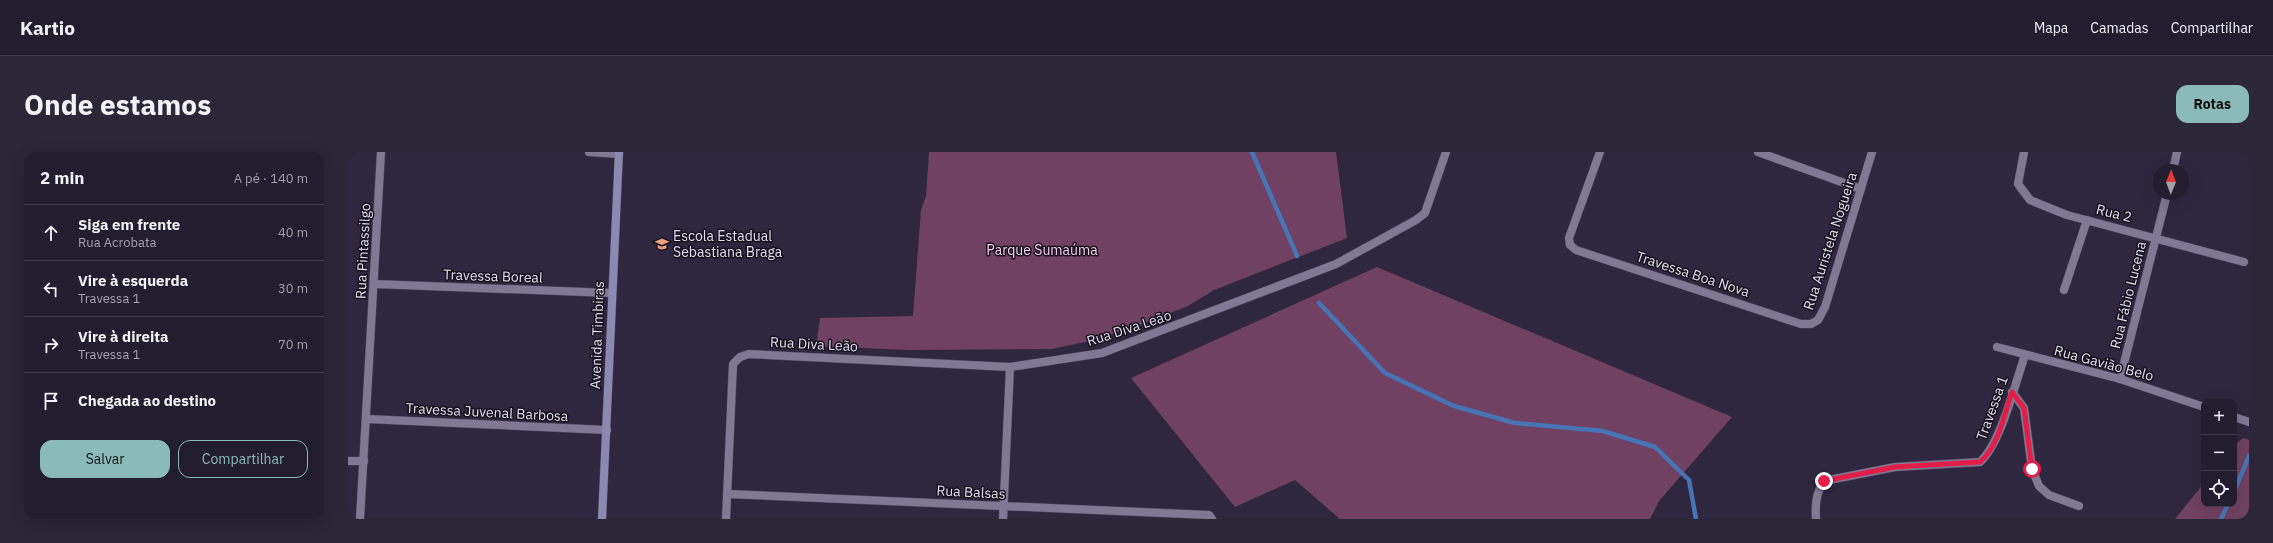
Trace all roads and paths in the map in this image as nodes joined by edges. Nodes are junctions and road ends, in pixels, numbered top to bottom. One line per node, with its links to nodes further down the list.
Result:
1 (381, 152): 16 (street, Rua Pintassilgo)
2 (589, 152): 9 (street)
3 (1446, 152): 22 (street, Rua Diva Leão)
4 (1600, 152): 19 (street, Travessa Boa Nova)
5 (1758, 152): 11 (street)
6 (1872, 152): 11 (street, Rua Auristela Nogueira)
7 (2024, 152): 13 (street, Rua 2)
8 (2177, 152): 10 (street)
9 (619, 153): 18 (street, Avenida Timbiras)
10 (2174, 164)
11 (1861, 189): 19 (street, Rua Auristela Nogueira)
12 (2166, 200): 14 (street, Rua Fábio Lucena)
13 (2087, 220): 14 (street, Rua 2); 17 (street)
14 (2156, 238): 15 (street, Rua 2); 23 (street, Rua Fábio Lucena)
15 (2244, 262)
16 (375, 284): 18 (street, Travessa Boreal); 27 (street, Rua Pintassilgo)
17 (2064, 290)
18 (611, 293): 29 (street, Avenida Timbiras)
19 (1801, 324)
20 (1997, 347): 21 (street, Rua Gavião Belo)
21 (2025, 355): 23 (street, Rua Gavião Belo); 24 (street, Travessa 1)
22 (1010, 367): 32 (street, Rua Diva Leão); 33 (street)
23 (2120, 379): 25 (street, Rua Gavião Belo)
24 (2012, 392): 34 (street); 40 (street, Travessa 1)
25 (2201, 406)
26 (2237, 418): 28 (street)
27 (366, 419): 29 (street, Travessa Juvenal Barbosa); 31 (street, Rua Pintassilgo)
28 (2249, 422)
29 (607, 430): 36 (street, Avenida Timbiras)
30 (348, 461): 31 (street)
31 (364, 461): 35 (street, Rua Pintassilgo)
32 (727, 494): 33 (street, Rua Balsas); 37 (street)
33 (1003, 506): 38 (street); 39 (street, Rua Balsas)
34 (2079, 506)
35 (360, 519)
36 (602, 519)
37 (726, 519)
38 (1003, 519)
39 (1212, 519)
40 (1816, 519)

